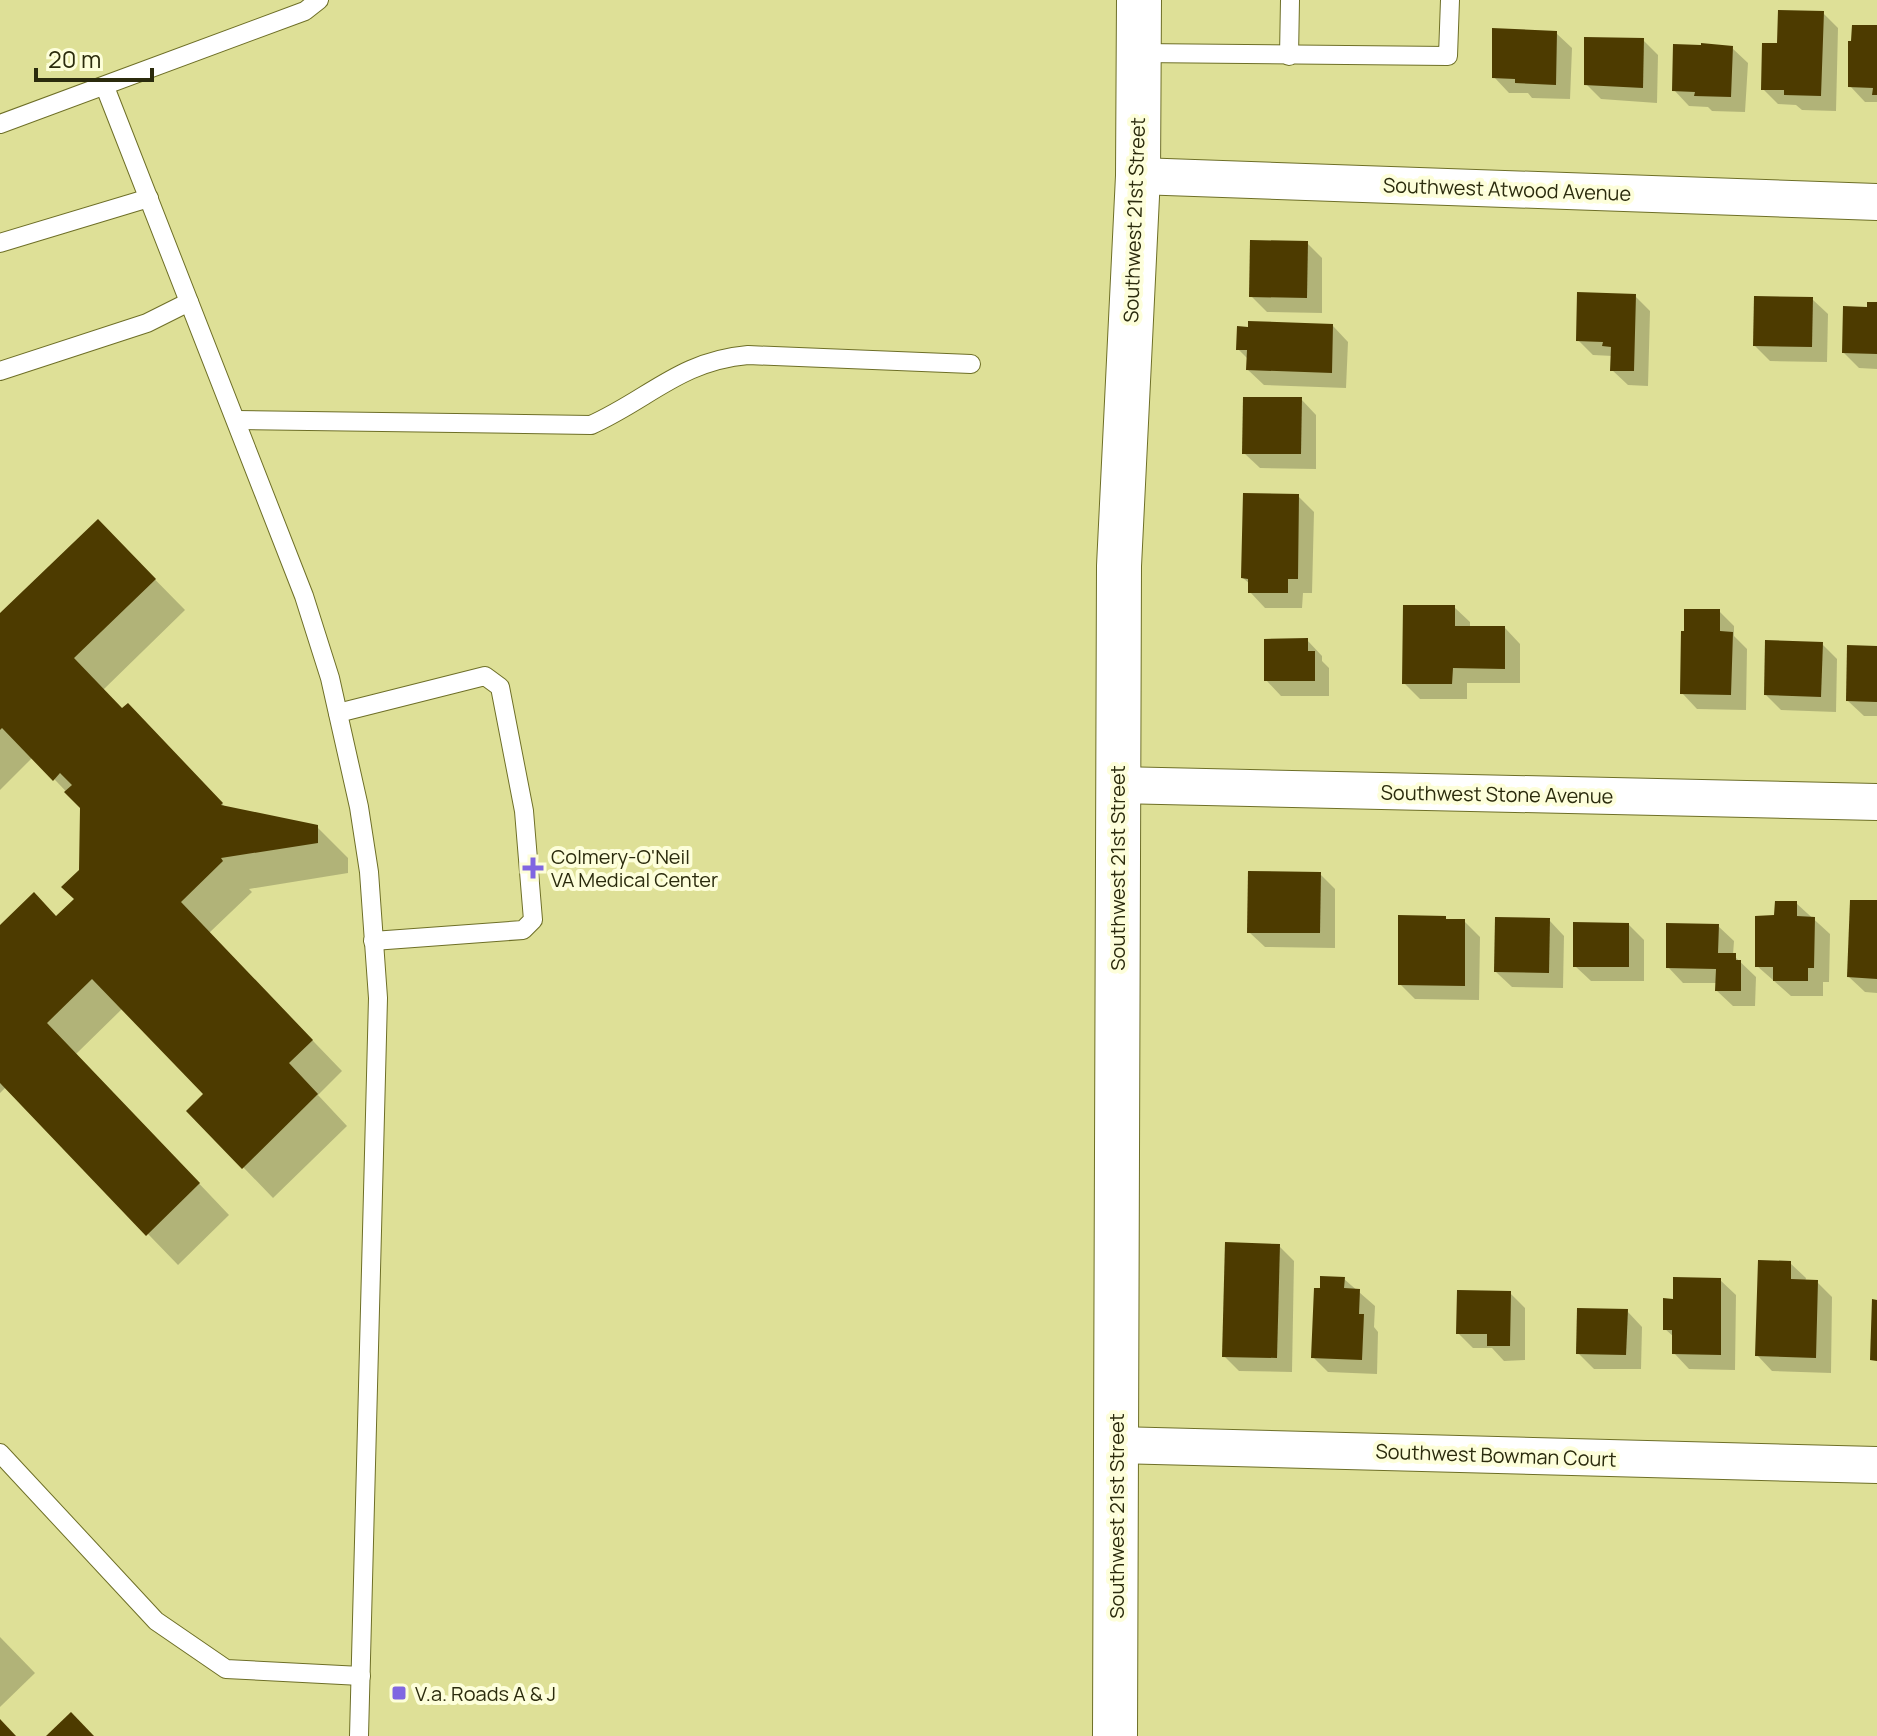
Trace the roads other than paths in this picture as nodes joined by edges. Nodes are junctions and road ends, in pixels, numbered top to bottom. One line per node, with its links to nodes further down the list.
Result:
1 (319, 0): 7 (lane)
2 (1139, 0): 5 (main road, Southwest 21st Street)
3 (1290, 0): 6 (lane)
4 (1450, 0): 6 (lane)
5 (1138, 53): 6 (lane); 9 (main road, Southwest 21st Street)
6 (1289, 56)
7 (105, 87): 8 (lane); 10 (lane)
8 (0, 124)
9 (1138, 176): 11 (street, Southwest Atwood Avenue); 18 (main road, Southwest 21st Street)
10 (149, 198): 12 (lane); 13 (lane)
11 (1877, 202)
12 (0, 243)
13 (189, 302): 15 (lane); 16 (lane)
14 (971, 364): 16 (lane)
15 (0, 371)
16 (236, 420): 17 (lane)
17 (338, 713): 20 (lane); 20 (lane)
18 (1117, 785): 19 (street, Southwest Stone Avenue); 21 (main road, Southwest 21st Street)
19 (1877, 802)
20 (373, 941): 24 (lane)
21 (1116, 1445): 23 (street, Southwest Bowman Court); 26 (main road, Southwest 21st Street)
22 (0, 1453): 24 (lane)
23 (1877, 1465)
24 (361, 1676): 25 (lane)
25 (359, 1736)
26 (1115, 1736)

